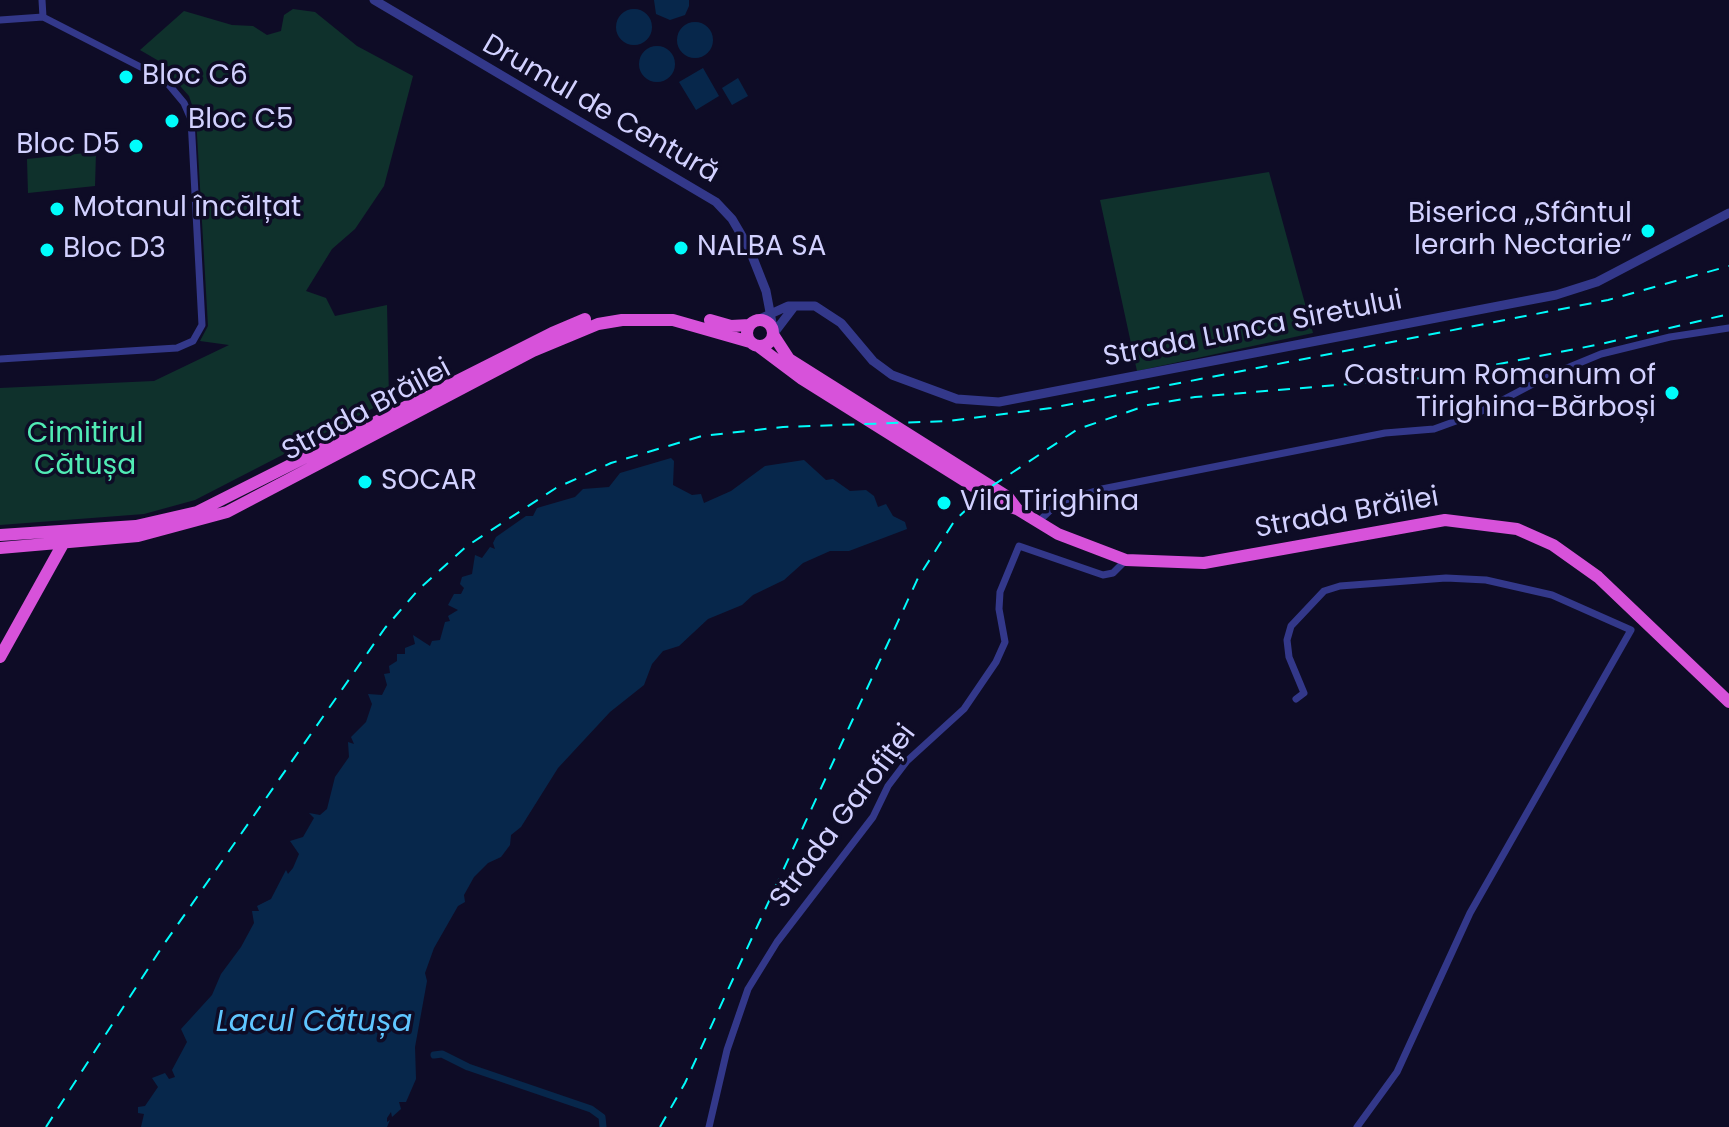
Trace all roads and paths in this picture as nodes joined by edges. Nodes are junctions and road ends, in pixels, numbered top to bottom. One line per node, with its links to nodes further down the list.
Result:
1 (42, 0): 3 (street)
2 (374, 0): 6 (street, Drumul de Centură)
3 (43, 17): 4 (street); 13 (street)
4 (0, 20)
5 (1729, 213): 7 (street, Strada Lunca Siretului)
6 (766, 291): 7 (street, Strada Lunca Siretului); 8 (street, Drumul de Centură); 9 (street)
7 (799, 304): 8 (street); 11 (street)
8 (771, 312): 9 (street); 11 (street, Drumul de Centură)
9 (752, 323): 11 (highway, Strada Brăilei); 12 (highway); 16 (highway, Strada Brăilei)
10 (1729, 328): 15 (street)
11 (773, 332): 12 (highway); 14 (highway, Strada Brăilei)
12 (754, 344): 14 (highway, Strada Brăilei); 17 (highway, Strada Brăilei)
13 (0, 359)
14 (868, 415): 15 (highway, Strada Brăilei)
15 (1038, 522): 19 (highway, Strada Brăilei)
16 (0, 535)
17 (64, 542): 18 (highway, Strada Brăilei); 22 (highway)
18 (0, 548)
19 (1126, 560): 20 (highway, Strada Brăilei); 25 (street, Strada Garofiței)
20 (1641, 618): 21 (street); 24 (highway, Strada Brăilei)
21 (1631, 630): 23 (street); 26 (street)
22 (0, 657)
23 (1296, 699)
24 (1729, 702)
25 (709, 1127)
26 (1357, 1127)

